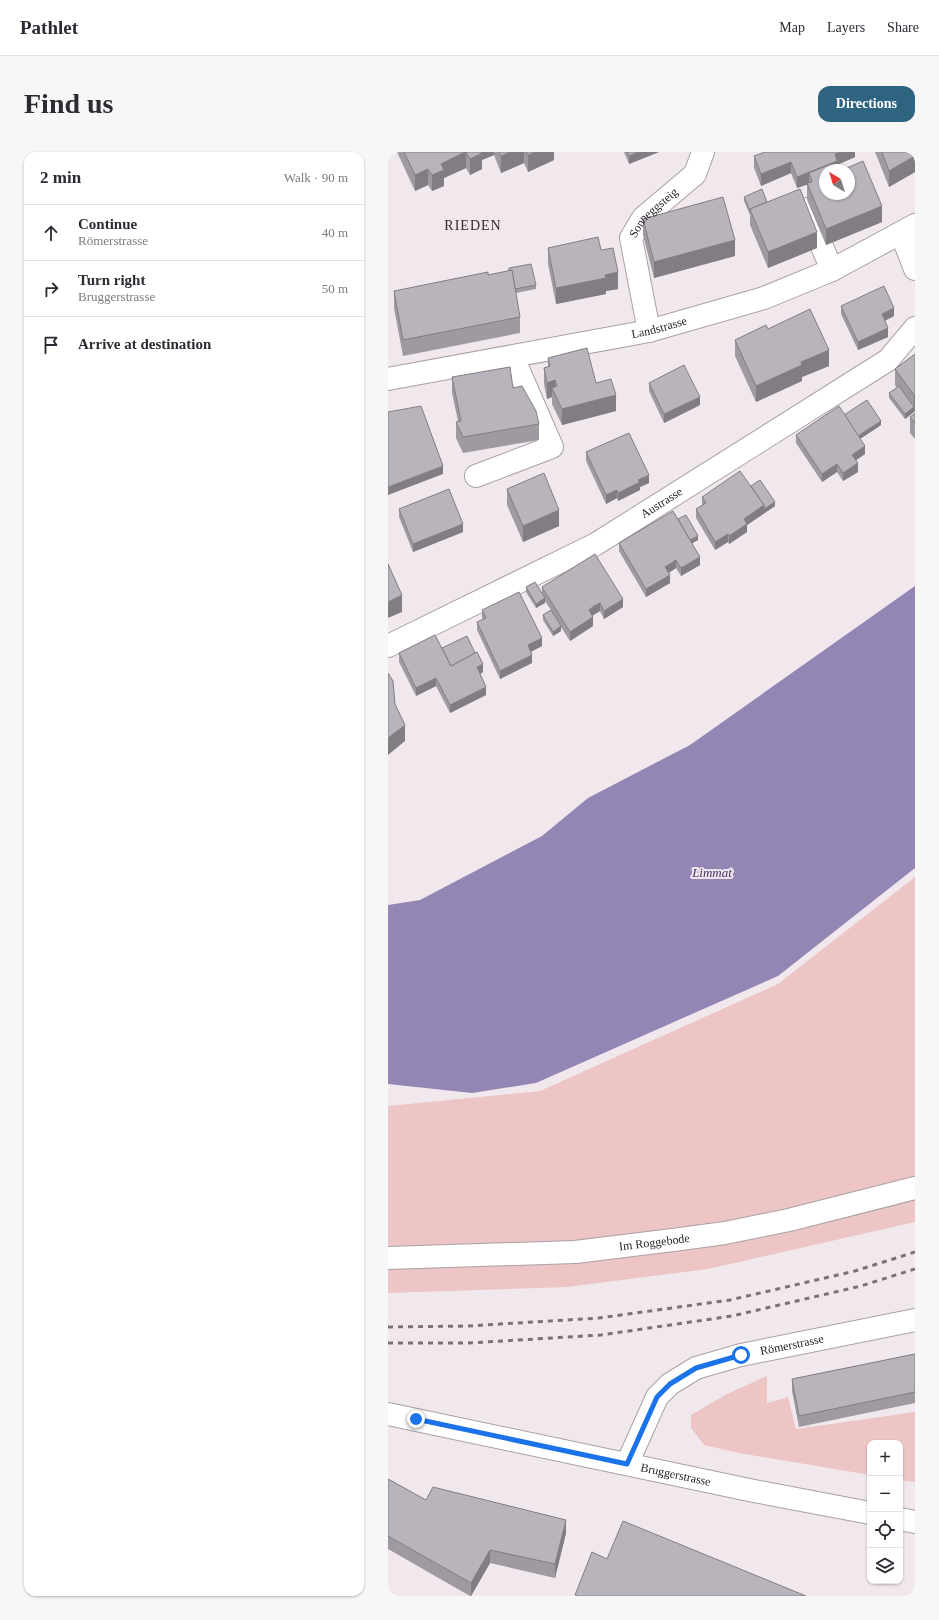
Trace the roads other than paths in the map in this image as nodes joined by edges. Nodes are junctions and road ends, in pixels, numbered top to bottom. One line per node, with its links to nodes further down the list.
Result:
1 (703, 152): 7 (street, Sonneggsteig)
2 (787, 201): 5 (street)
3 (908, 229): 4 (street); 5 (street, Landstrasse)
4 (915, 268)
5 (832, 270): 7 (street, Landstrasse)
6 (915, 328): 11 (street, Austrasse)
7 (649, 331): 8 (street, Landstrasse)
8 (513, 357): 9 (street, Landstrasse); 10 (street)
9 (388, 379)
10 (476, 476)
11 (388, 646)
12 (915, 1188): 13 (street, Im Roggebode)
13 (388, 1258)
14 (915, 1320): 16 (street, Römerstrasse)
15 (388, 1414): 16 (street, Bruggerstrasse)
16 (627, 1464): 17 (street, Bruggerstrasse)
17 (867, 1511)
18 (903, 1520): 19 (street)
19 (915, 1522)

